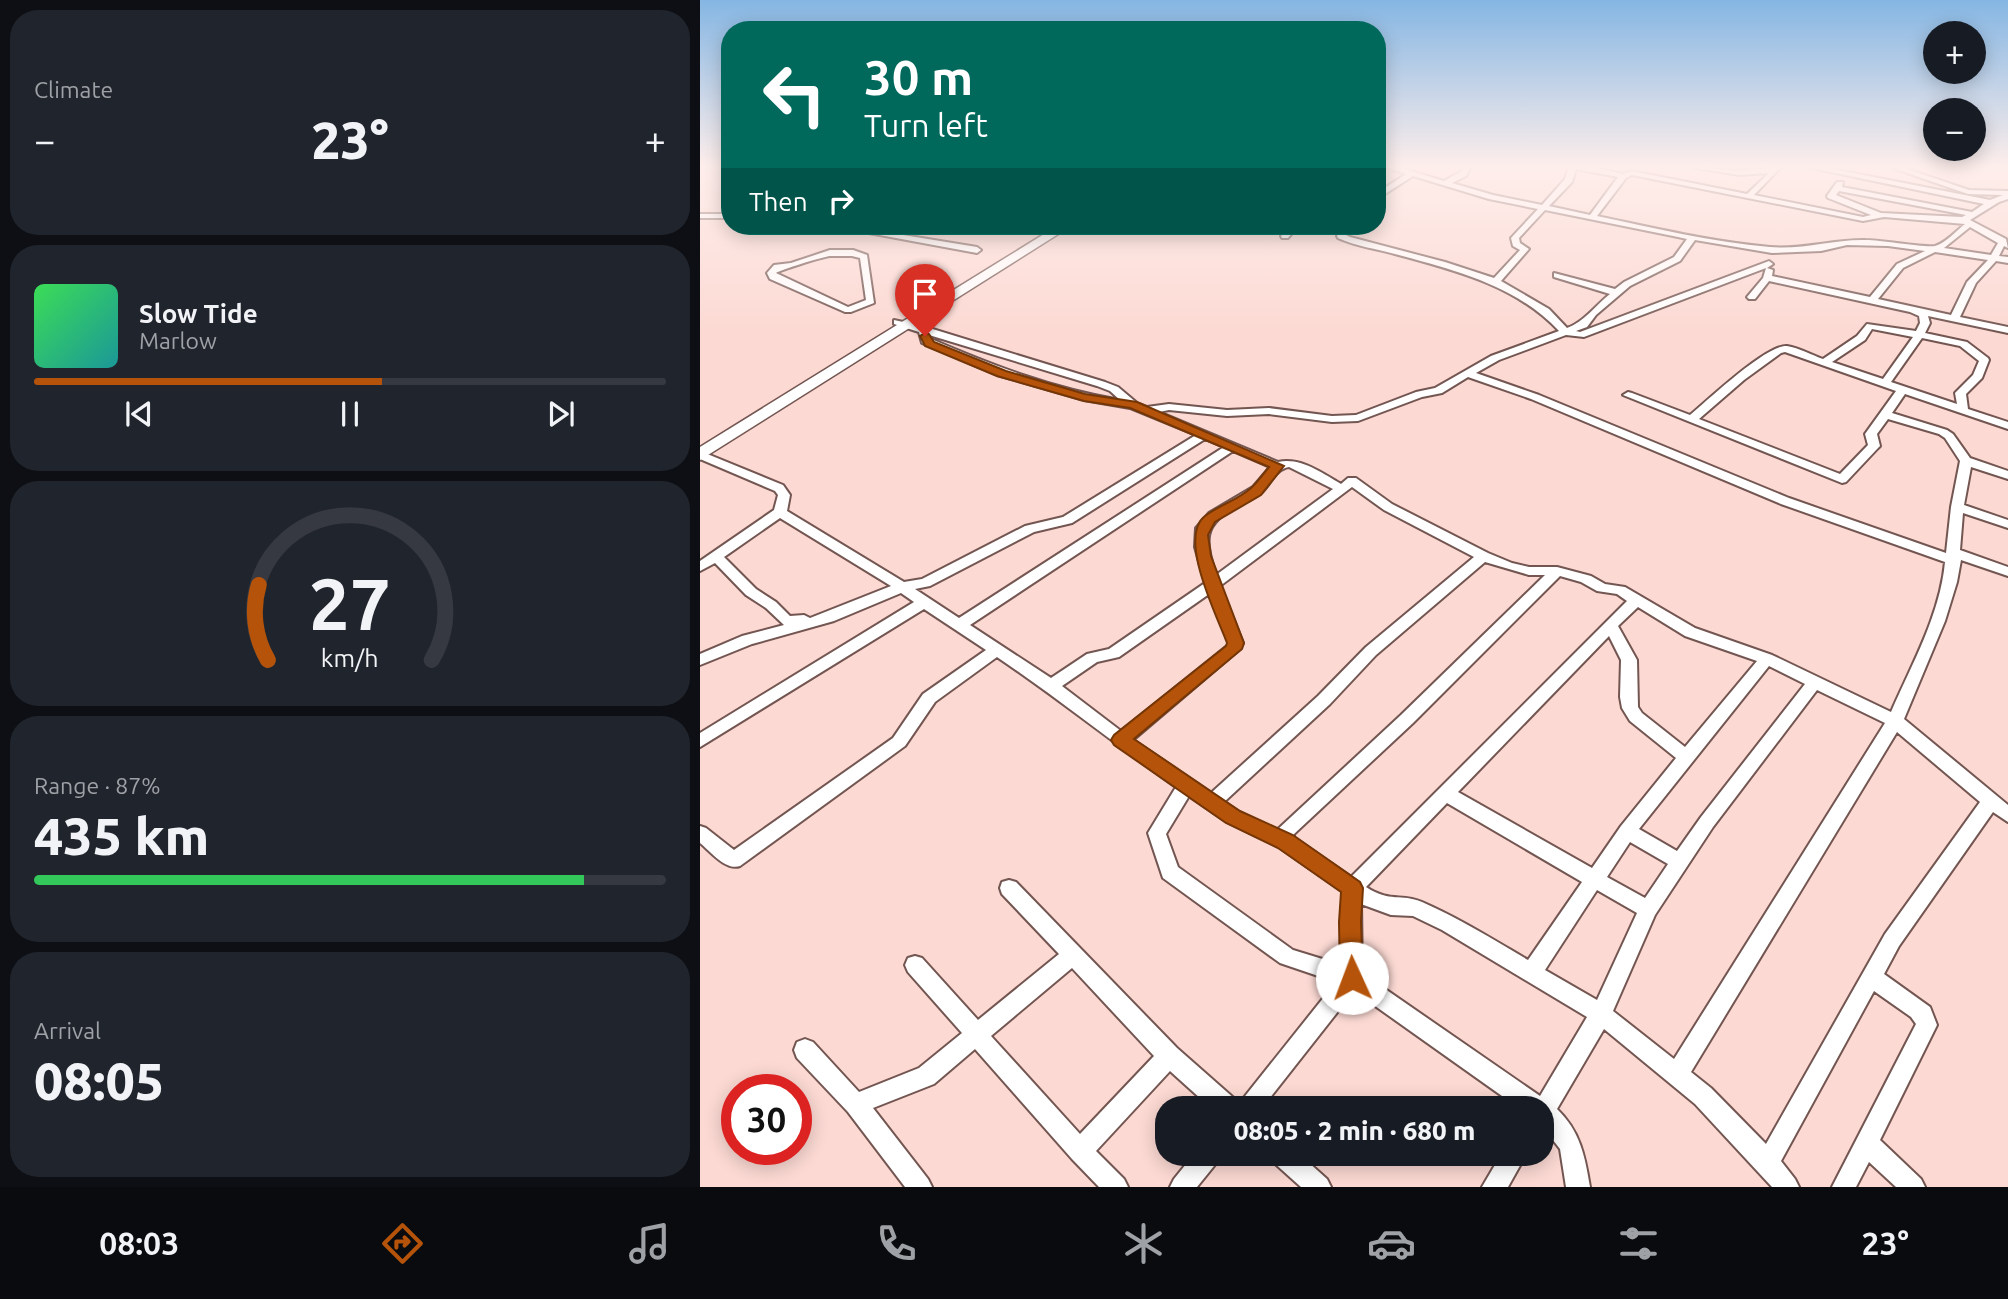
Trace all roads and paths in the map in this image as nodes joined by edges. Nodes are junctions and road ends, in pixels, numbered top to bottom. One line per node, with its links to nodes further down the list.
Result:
1 (1530, 222): 18 (street)
2 (1619, 222): 8 (street)
3 (1966, 222): 9 (street); 10 (street)
4 (888, 235): 11 (street)
5 (1039, 235): 25 (highway)
6 (1050, 235): 25 (highway)
7 (1342, 235): 18 (street)
8 (1693, 237): 12 (street); 19 (street)
9 (2006, 243): 13 (street)
10 (1937, 249): 12 (street); 13 (street); 21 (street)
11 (977, 250)
12 (1785, 251): 15 (street)
13 (1994, 258): 14 (street); 24 (street)
14 (2008, 260)
15 (1769, 264): 17 (street); 28 (street)
16 (1557, 275): 19 (street)
17 (1767, 278): 20 (street); 21 (street)
18 (1496, 282): 28 (street)
19 (1618, 293): 28 (street)
20 (1752, 298)
21 (1872, 301): 22 (street)
22 (1889, 305): 24 (street); 29 (street)
23 (848, 310): 23 (street)
24 (1954, 319): 27 (street)
25 (901, 323): 26 (street); 42 (highway); 44 (highway)
26 (923, 329): 35 (street); 35 (street)
27 (2008, 330)
28 (1566, 332): 31 (street)
29 (1919, 335): 30 (street); 32 (street); 37 (street)
30 (1825, 362): 32 (street); 39 (street)
31 (1467, 373): 36 (street); 54 (street)
32 (1885, 383): 33 (street)
33 (1903, 389): 37 (street); 38 (street)
34 (1628, 395): 39 (street)
35 (1133, 405): 36 (street)
36 (1147, 410): 41 (street)
37 (1963, 410): 40 (street)
38 (1887, 415): 39 (street); 45 (street)
39 (1692, 419)
40 (2008, 426)
41 (1206, 434): 43 (street); 59 (street)
42 (700, 444)
43 (1232, 447): 46 (street); 63 (street)
44 (700, 455): 50 (street)
45 (1966, 461): 47 (street); 49 (street)
46 (1278, 466): 48 (street); 58 (street)
47 (2008, 475)
48 (1341, 489): 53 (street); 58 (street)
49 (1957, 508): 51 (street); 54 (street)
50 (780, 512): 52 (street); 59 (street)
51 (2008, 524)
52 (716, 556): 55 (street); 62 (street)
53 (1483, 556): 56 (street); 77 (street)
54 (1954, 557): 57 (street); 70 (street)
55 (700, 567)
56 (1557, 570): 60 (street); 81 (street)
57 (2008, 572)
58 (1214, 583): 69 (street); 71 (street)
59 (902, 587): 61 (street); 62 (street)
60 (1636, 600): 64 (street); 66 (street)
61 (923, 603): 63 (street); 72 (street)
62 (829, 618): 67 (street)
63 (958, 626): 65 (street)
64 (1611, 626): 73 (street); 75 (street)
65 (996, 650): 69 (street); 80 (street)
66 (1768, 659): 68 (street); 73 (street)
67 (700, 660)
68 (1815, 682): 70 (street); 82 (street)
69 (1051, 685): 71 (street)
70 (1895, 721): 76 (street); 96 (street)
71 (1121, 740): 74 (street)
72 (700, 741)
73 (1686, 757): 79 (street)
74 (1186, 786): 77 (street); 90 (street)
75 (1445, 793): 83 (street); 85 (street)
76 (1991, 801): 78 (street); 91 (street)
77 (1211, 803): 81 (street)
78 (2008, 816)
79 (1627, 831): 82 (street); 83 (street)
80 (700, 833)
81 (1285, 842): 85 (street)
82 (1680, 862): 86 (street)
83 (1595, 880): 86 (street); 89 (street)
84 (1009, 888): 87 (street)
85 (1352, 888): 89 (street); 90 (street)
86 (1648, 910): 92 (street)
87 (1072, 956): 93 (street); 95 (street)
88 (915, 965): 93 (street)
89 (1531, 972): 92 (street)
90 (1352, 978): 98 (street); 99 (street)
91 (1871, 978): 103 (street); 105 (street)
92 (1601, 1014): 96 (street); 100 (street)
93 (976, 1036): 101 (street); 104 (street)
94 (805, 1050): 101 (street)
95 (1170, 1056): 97 (street); 104 (street)
96 (1677, 1075): 105 (street)
97 (1215, 1096)
98 (1258, 1096)
99 (1520, 1096)
100 (1550, 1096)
101 (856, 1104): 109 (street)
102 (1554, 1122): 114 (street)
103 (1866, 1143): 116 (street); 117 (street)
104 (1080, 1151): 110 (street)
105 (1768, 1163): 115 (street)
106 (1199, 1166): 111 (street)
107 (1295, 1166): 112 (street)
108 (1508, 1166): 113 (street)
109 (920, 1187)
110 (1116, 1187)
111 (1182, 1187)
112 (1319, 1187)
113 (1494, 1187)
114 (1578, 1187)
115 (1787, 1187)
116 (1844, 1187)
117 (1913, 1187)

